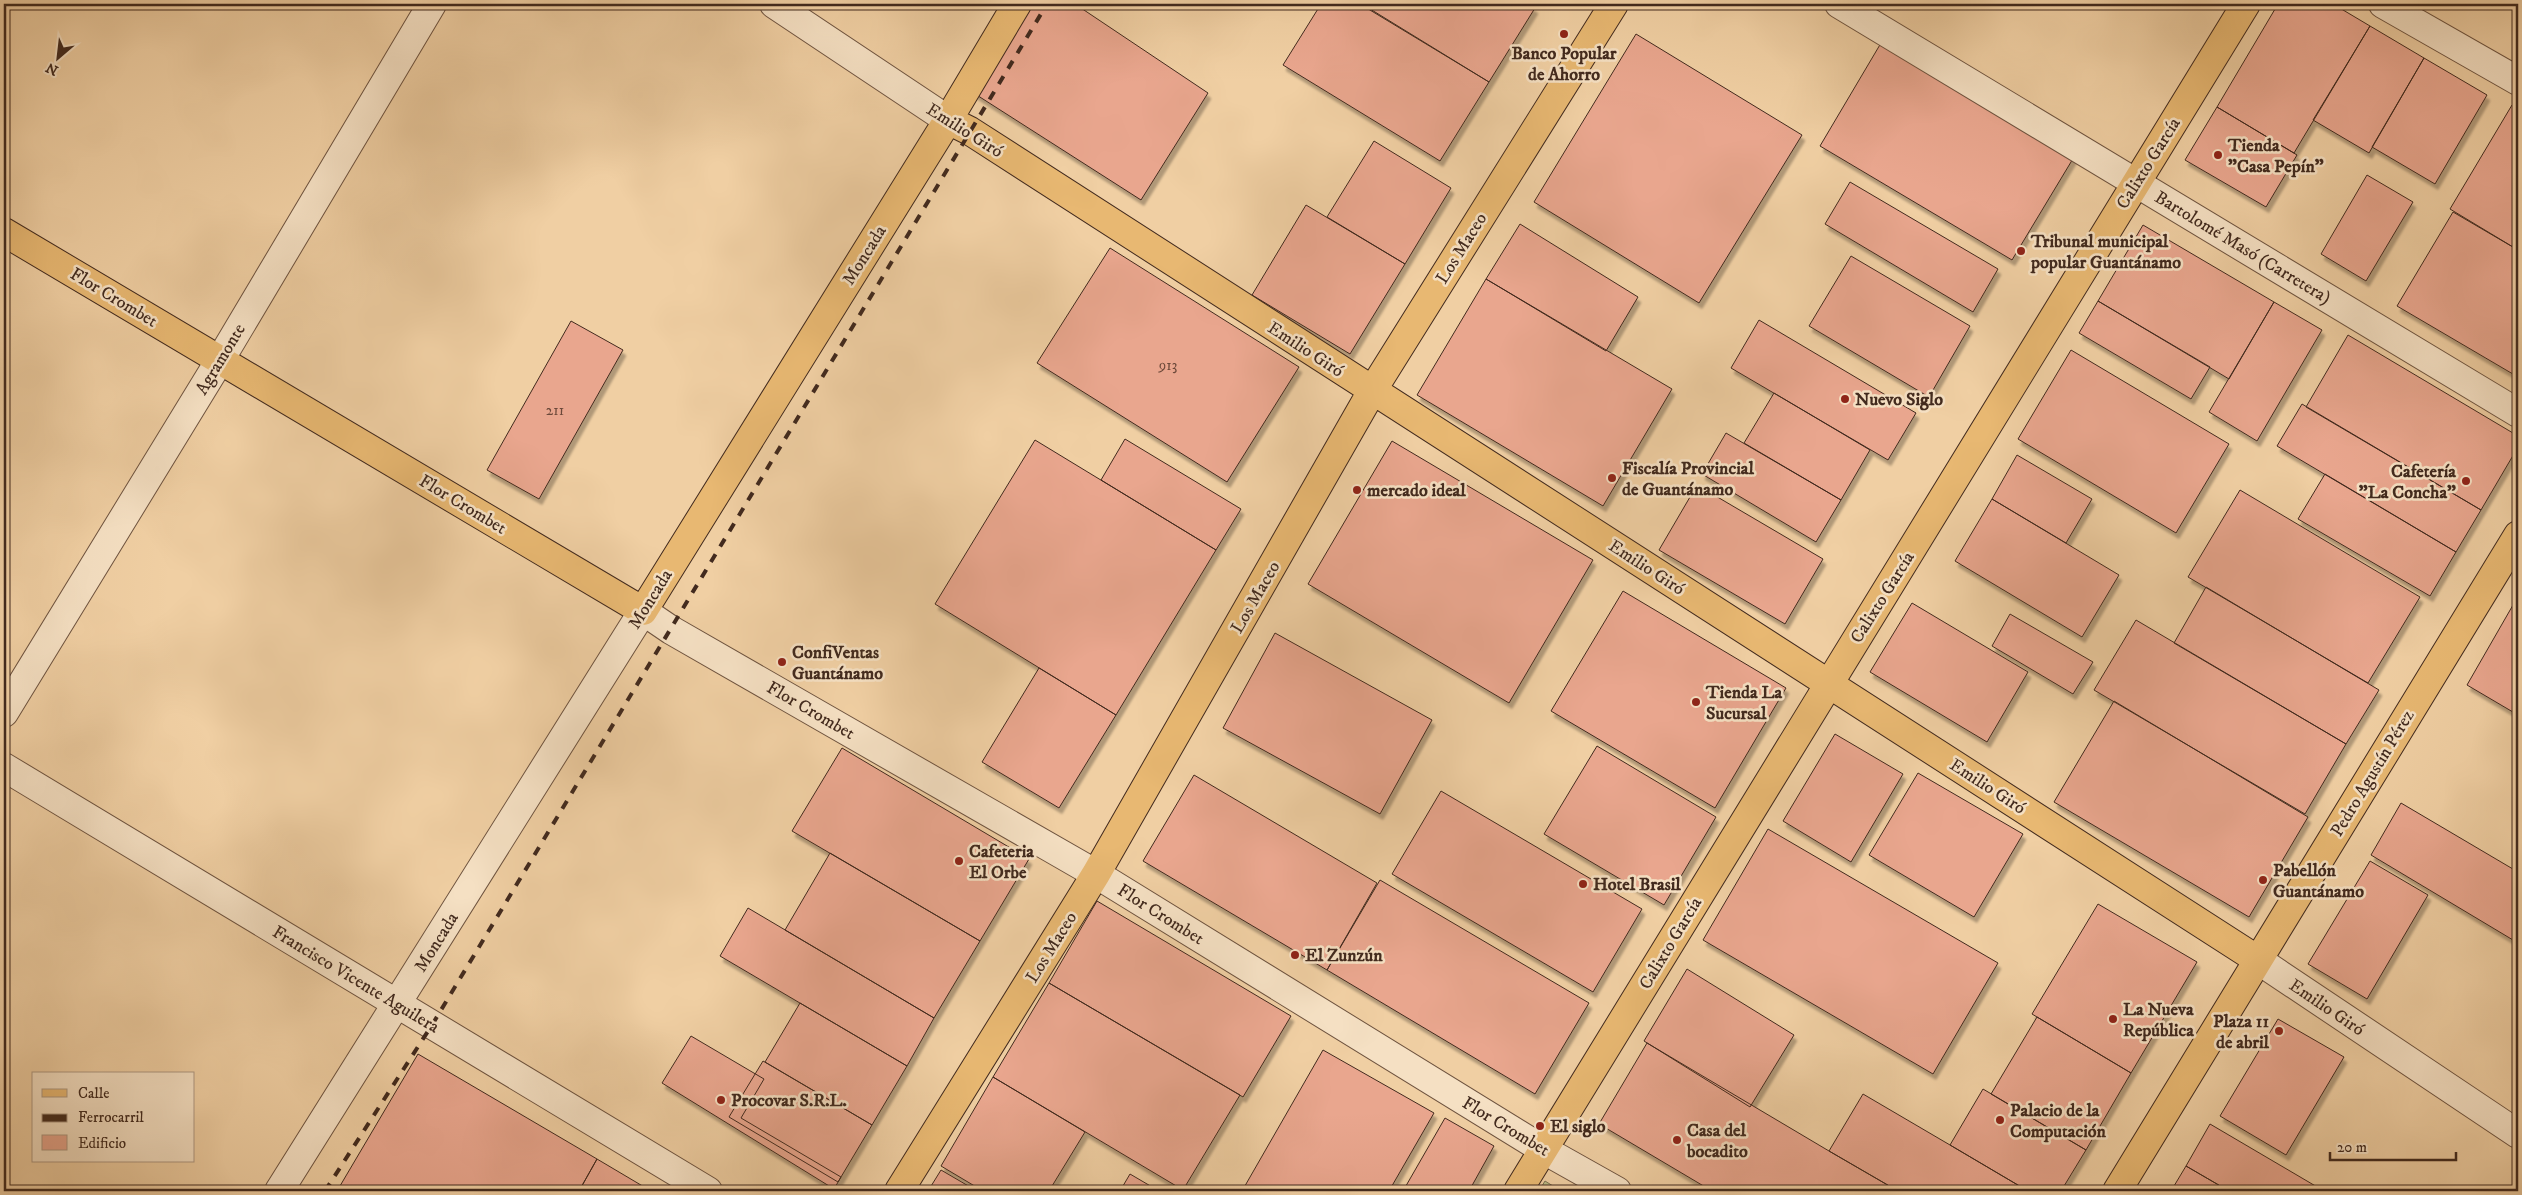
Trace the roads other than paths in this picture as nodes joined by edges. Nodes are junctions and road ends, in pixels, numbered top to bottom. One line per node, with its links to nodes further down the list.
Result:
1 (432, 4): 12 (street, Agramonte)
2 (774, 4): 9 (street, Emilio Giró)
3 (1017, 4): 9 (main road, Moncada)
4 (1614, 4): 13 (main road, Los Maceo)
5 (1839, 4): 10 (street, Bartolomé Masó (Carretera))
6 (2246, 4): 10 (main road, Calixto García)
7 (2383, 4): 8 (street)
8 (2518, 81)
9 (948, 120): 13 (main road, Emilio Giró); 16 (main road, Moncada)
10 (2136, 183): 14 (street, Bartolomé Masó (Carretera)); 17 (main road, Calixto García)
11 (4, 232): 12 (main road, Flor Crombet)
12 (220, 360): 16 (main road, Flor Crombet); 18 (street, Agramonte)
13 (1372, 391): 17 (main road, Emilio Giró); 20 (main road, Los Maceo)
14 (2518, 413)
15 (2518, 535): 21 (main road, Pedro Agustín Pérez)
16 (643, 611): 20 (street, Flor Crombet); 22 (street, Moncada)
17 (1829, 683): 21 (main road, Emilio Giró); 24 (main road, Calixto García)
18 (4, 713)
19 (4, 767): 22 (street, Francisco Vicente Aguilera)
20 (1096, 874): 24 (street, Flor Crombet); 27 (main road, Los Maceo)
21 (2258, 960): 23 (street, Emilio Giró); 30 (main road, Pedro Agustín Pérez)
22 (398, 1004): 25 (street, Moncada); 26 (street, Francisco Vicente Aguilera)
23 (2518, 1134)
24 (1544, 1150): 28 (main road, Calixto García); 29 (street, Flor Crombet)
25 (279, 1191)
26 (708, 1191)
27 (899, 1191)
28 (1518, 1191)
29 (1617, 1191)
30 (2116, 1191)

